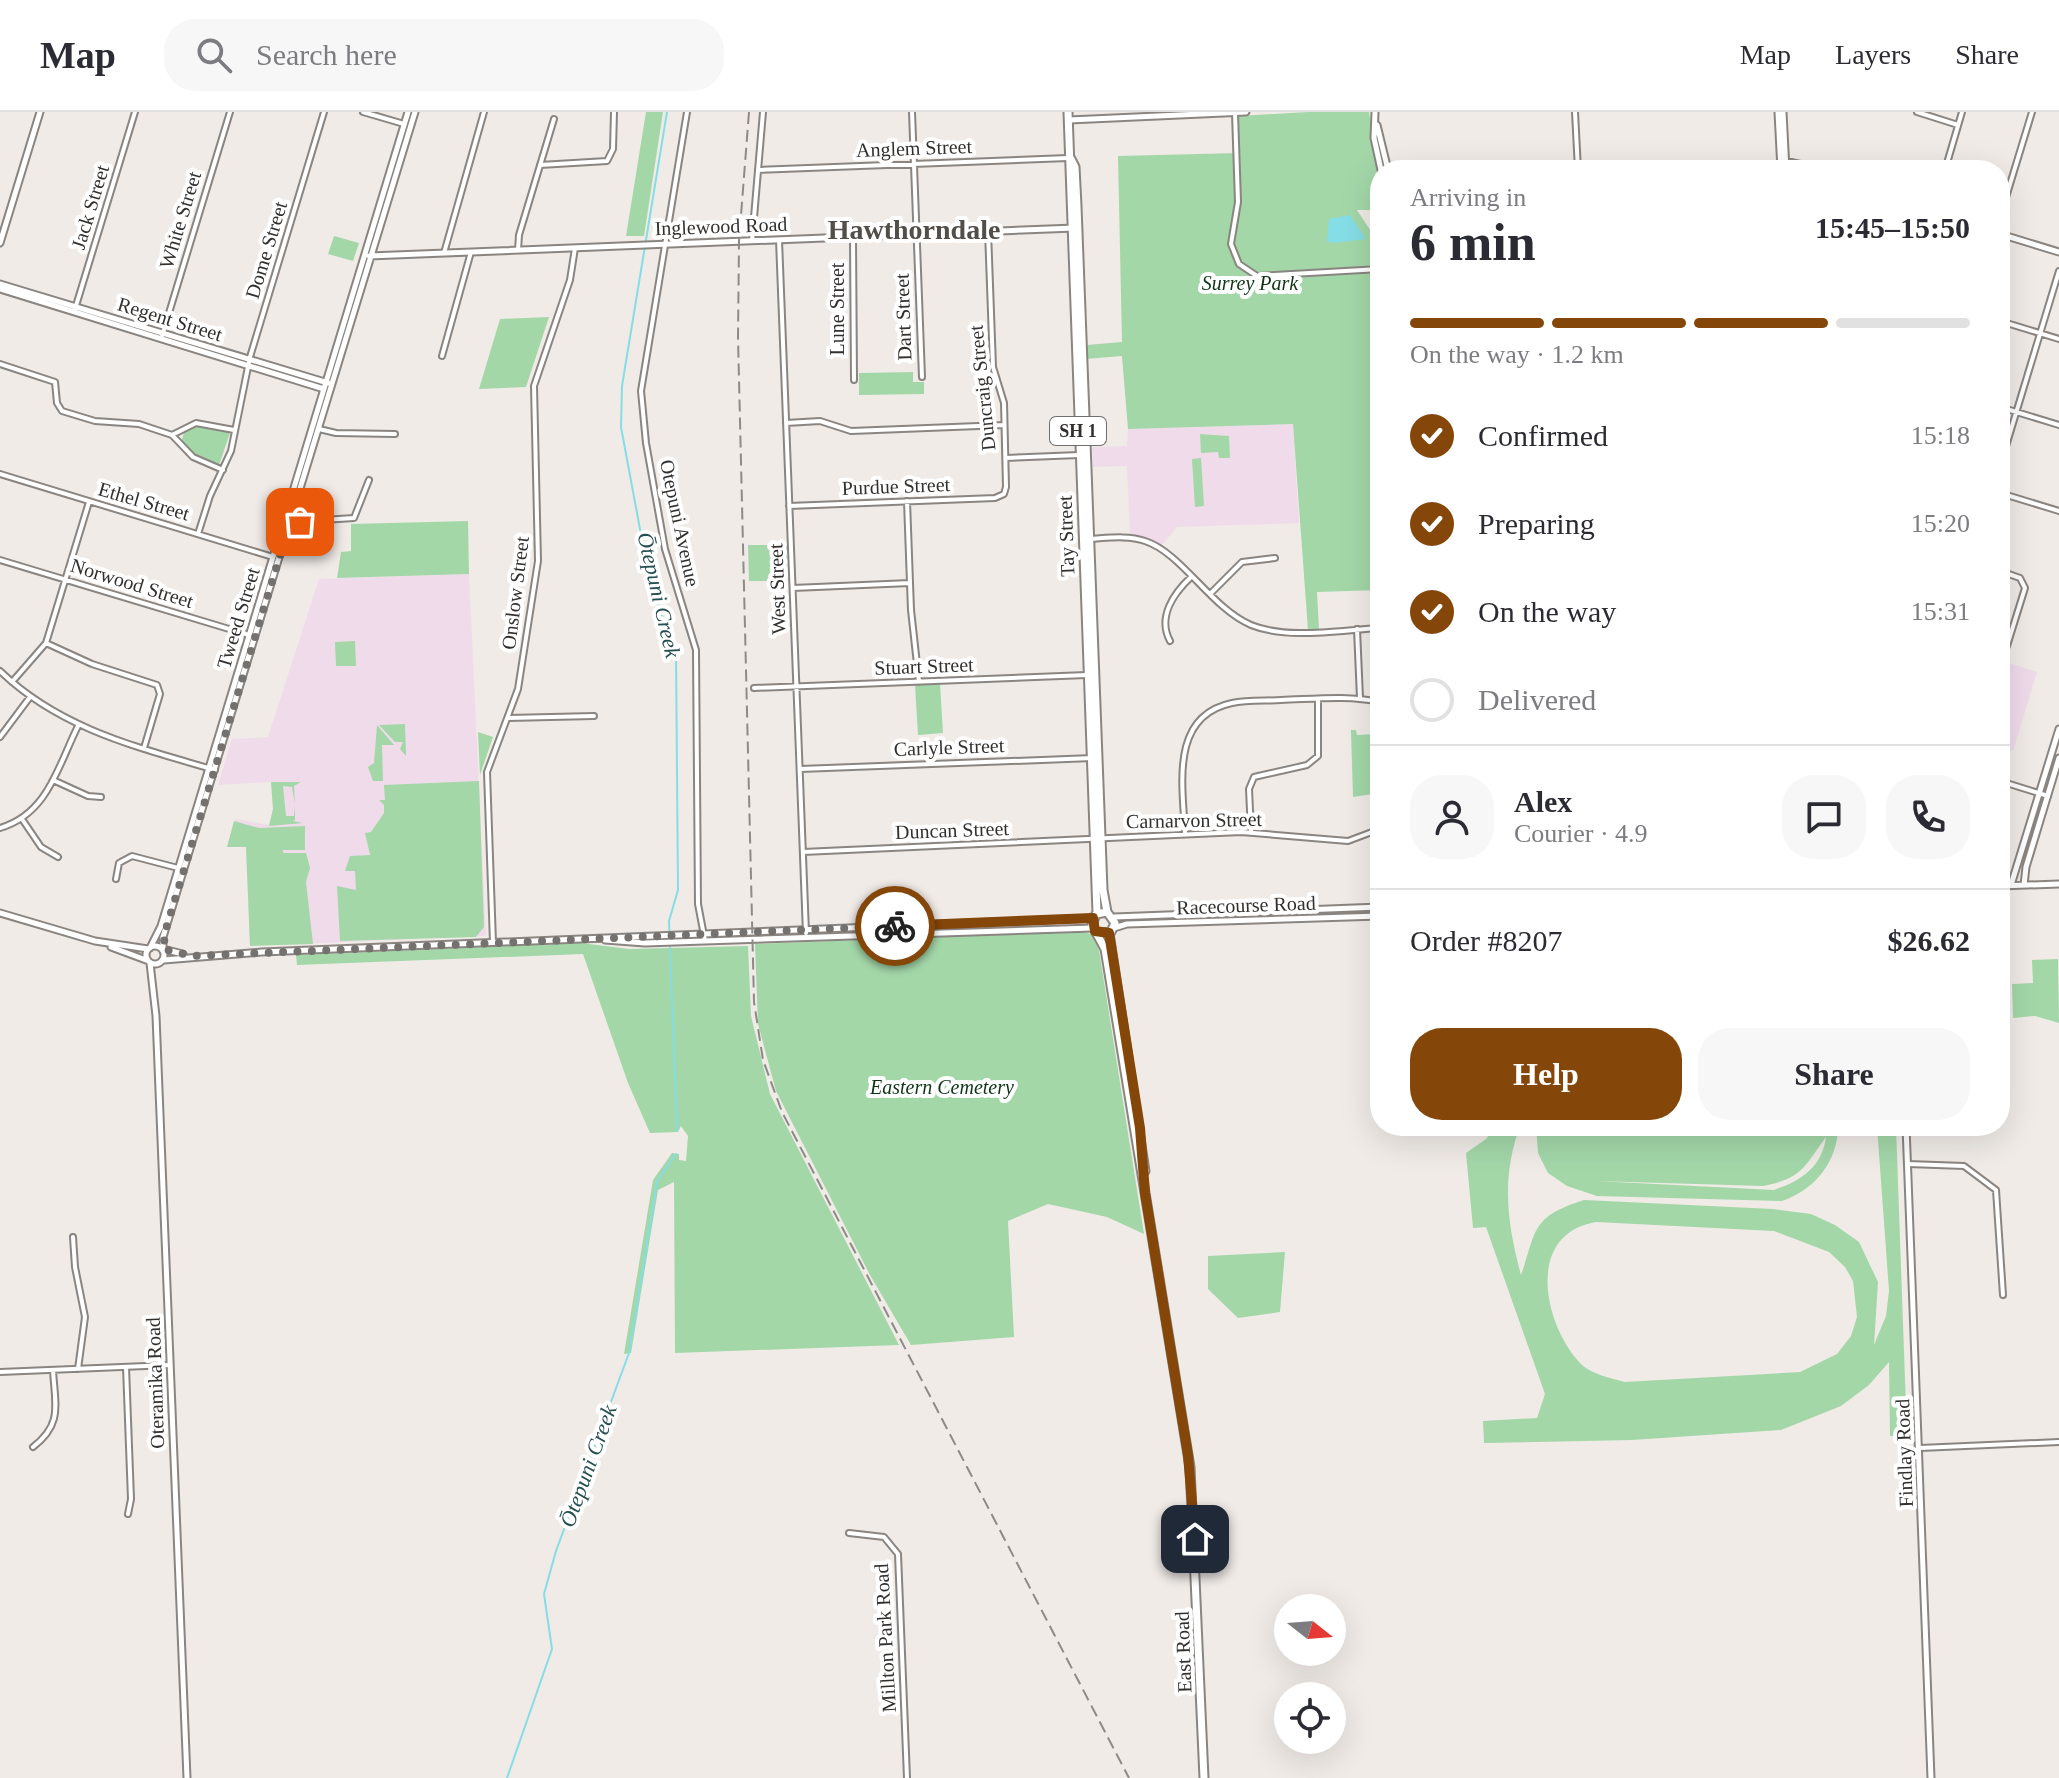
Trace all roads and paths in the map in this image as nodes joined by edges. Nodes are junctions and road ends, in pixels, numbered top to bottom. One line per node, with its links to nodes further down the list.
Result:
1 (40, 112): 44 (main road)
2 (135, 112): 55 (street, Jack Street)
3 (230, 112): 58 (street, White Street)
4 (324, 112): 61 (street, Dome Street)
5 (363, 112): 25 (street)
6 (408, 112): 25 (main road, Tweed Street)
7 (415, 112): 25 (main road, Tweed Street)
8 (484, 112): 50 (street)
9 (614, 112): 34 (street)
10 (687, 112): 45 (street, Otepuni Avenue)
11 (763, 112): 35 (street)
12 (912, 112): 33 (street, Dart Street)
13 (1246, 112): 20 (main road)
14 (1375, 112): 24 (main road)
15 (1575, 112): 30 (street)
16 (1781, 112): 31 (main road)
17 (1917, 112): 26 (street)
18 (1962, 112): 26 (street)
19 (2032, 112): 36 (street)
20 (1235, 113): 21 (main road); 52 (street)
21 (1176, 114): 22 (main road)
22 (1069, 116): 27 (highway, Tay Street / SH 1)
23 (554, 119): 34 (street)
24 (1376, 124): 28 (main road); 29 (main road)
25 (407, 125): 51 (main road, Tweed Street)
26 (1958, 125): 32 (street)
27 (1070, 158): 33 (street, Anglem Street); 37 (highway, Tay Street / SH 1)
28 (1379, 160)
29 (1385, 160)
30 (1577, 160)
31 (1783, 160)
32 (1948, 160)
33 (914, 164): 35 (street, Anglem Street); 39 (street, Dart Street)
34 (540, 165): 47 (street)
35 (758, 170): 43 (street)
36 (2010, 184)
37 (1074, 228): 38 (main road, Inglewood Road); 76 (highway, Tay Street / SH 1)
38 (988, 231): 39 (main road, Inglewood Road); 69 (street, Duncraig Street)
39 (917, 234): 40 (main road, Inglewood Road); 63 (street, Dart Street)
40 (853, 237): 42 (main road, Inglewood Road); 64 (street, Lune Street)
41 (2010, 237): 49 (main road)
42 (779, 240): 43 (main road, Inglewood Road); 68 (street, West Street)
43 (752, 241): 45 (main road, Inglewood Road)
44 (0, 243)
45 (667, 244): 46 (main road, Inglewood Road); 152 (street, Otepuni Avenue)
46 (575, 248): 47 (main road, Inglewood Road); 116 (street, Onslow Street)
47 (518, 250): 48 (main road, Inglewood Road)
48 (471, 252): 50 (main road, Inglewood Road); 60 (street)
49 (2059, 252)
50 (444, 253): 51 (main road, Inglewood Road)
51 (368, 256): 65 (main road, Tweed Street)
52 (1370, 270)
53 (2059, 271): 57 (street)
54 (0, 287): 55 (main road, Regent Street)
55 (75, 310): 58 (main road, Regent Street)
56 (2010, 324): 57 (street)
57 (2040, 333): 59 (street); 67 (street)
58 (162, 336): 61 (main road, Regent Street)
59 (2059, 339)
60 (442, 356)
61 (249, 362): 65 (main road, Regent Street); 72 (street, Dome Street)
62 (0, 364): 75 (street)
63 (922, 377)
64 (854, 380)
65 (328, 386): 71 (main road, Tweed Street)
66 (2010, 410): 67 (street)
67 (2016, 412): 70 (street); 73 (street)
68 (786, 423): 69 (street); 85 (street, West Street)
69 (1004, 425): 77 (street, Duncraig Street)
70 (2059, 425)
71 (316, 428): 74 (street); 87 (main road, Tweed Street); 90 (main road, Tweed Street)
72 (236, 430): 75 (street); 78 (street, Dome Street)
73 (2010, 432)
74 (395, 434)
75 (172, 435): 78 (street)
76 (1083, 455): 77 (street); 89 (highway, Tay Street / SH 1)
77 (1006, 458): 81 (street, Duncraig Street)
78 (223, 470): 88 (street, Dome Street)
79 (0, 474): 84 (street, Ethel Street)
80 (369, 480): 87 (street)
81 (1004, 494): 83 (street, Purdue Street)
82 (2010, 496): 86 (street)
83 (907, 501): 85 (street, Purdue Street); 96 (street)
84 (89, 502): 88 (street, Ethel Street); 95 (street)
85 (789, 506): 97 (street, West Street)
86 (2059, 511)
87 (291, 522): 90 (main road, Tweed Street)
88 (198, 534): 90 (street, Ethel Street)
89 (1086, 540): 94 (street); 106 (highway, Tay Street / SH 1)
90 (276, 558): 101 (main road, Tweed Street)
91 (1275, 558): 98 (street)
92 (0, 560): 95 (street, Norwood Street)
93 (2010, 574): 102 (street)
94 (1191, 577): 98 (street); 103 (street)
95 (66, 580): 101 (street, Norwood Street); 104 (street)
96 (910, 583): 97 (street); 108 (street)
97 (793, 588): 109 (street, West Street)
98 (1210, 594): 100 (street)
99 (1370, 628): 100 (street)
100 (1357, 629): 112 (street)
101 (252, 636): 123 (main road, Tweed Street)
102 (2010, 637)
103 (1170, 641)
104 (46, 643): 107 (street); 120 (street)
105 (0, 671): 107 (street)
106 (1092, 675): 108 (street, Stuart Street); 121 (highway, Tay Street / SH 1)
107 (12, 682): 111 (street)
108 (919, 682): 109 (street, Stuart Street)
109 (796, 687): 110 (street, Stuart Street); 124 (street, West Street)
110 (754, 688)
111 (30, 697): 117 (street); 119 (street)
112 (1360, 698): 113 (street); 114 (street)
113 (1318, 699): 132 (street); 134 (street)
114 (1370, 700)
115 (594, 716): 116 (street)
116 (507, 718): 156 (street, Onslow Street)
117 (78, 726): 120 (street); 125 (street)
118 (2059, 729): 127 (main road)
119 (0, 737)
120 (144, 748): 123 (street)
121 (1095, 757): 124 (street, Carlyle Street); 135 (highway, Tay Street / SH 1)
122 (2059, 758): 128 (main road)
123 (212, 769): 138 (main road, Tweed Street)
124 (800, 769): 136 (street, West Street)
125 (53, 780): 129 (street); 130 (street)
126 (2010, 784): 127 (street)
127 (2039, 793): 128 (street); 141 (main road)
128 (2048, 796): 142 (main road)
129 (101, 797)
130 (22, 819): 131 (street); 137 (street)
131 (0, 828)
132 (1251, 832): 133 (street, Carnarvon Street); 134 (street, Carnarvon Street)
133 (1370, 833)
134 (1185, 834): 135 (street, Carnarvon Street)
135 (1098, 839): 136 (street, Duncan Street); 145 (highway, Tay Street / SH 1); 146 (highway, Tay Street / SH 1)
136 (803, 852): 151 (street, West Street)
137 (58, 857)
138 (181, 869): 139 (street); 157 (main road, Tweed Street); 158 (main road, Tweed Street)
139 (116, 879)
140 (2059, 884): 142 (main road)
141 (2011, 885): 142 (main road)
142 (2024, 885)
143 (1368, 908): 145 (main road, Racecourse Road); 147 (main road)
144 (0, 913): 154 (main road)
145 (1111, 915): 146 (highway); 150 (highway, SH 1)
146 (1095, 916): 148 (main road); 149 (highway, SH 1)
147 (1369, 916): 150 (main road, Racecourse Road)
148 (918, 929): 149 (main road); 151 (main road)
149 (1096, 931): 150 (highway); 165 (highway, East Road / SH 1)
150 (1112, 931): 165 (highway, East Road / SH 1)
151 (806, 933): 152 (main road); 155 (main road)
152 (703, 934): 153 (main road); 155 (street, Otepuni Avenue)
153 (669, 939): 155 (main road); 156 (main road)
154 (95, 941): 157 (main road); 161 (main road)
155 (705, 941)
156 (493, 943): 159 (main road)
157 (149, 948): 158 (main road); 161 (main road, Tweed Street)
158 (163, 949): 159 (main road); 160 (main road)
159 (188, 955): 160 (main road)
160 (163, 961): 161 (main road); 162 (main road, Oteramika Road)
161 (149, 962): 162 (main road, Oteramika Road)
162 (155, 987): 168 (main road, Oteramika Road)
163 (1907, 1136): 164 (main road, Findlay Road)
164 (1908, 1164): 167 (street); 175 (main road, Findlay Road)
165 (1145, 1193): 180 (highway, East Road / SH 1)
166 (73, 1237): 170 (street)
167 (2003, 1295)
168 (170, 1365): 169 (street); 178 (main road, Oteramika Road)
169 (126, 1367): 170 (street); 176 (street)
170 (78, 1369): 171 (street)
171 (53, 1370): 172 (street); 174 (street)
172 (0, 1372)
173 (2059, 1442): 175 (street)
174 (33, 1447)
175 (1920, 1448): 181 (main road, Findlay Road)
176 (128, 1514)
177 (849, 1533): 179 (street, Millton Park Road)
178 (187, 1778)
179 (907, 1778)
180 (1204, 1778)
181 (1931, 1778)

